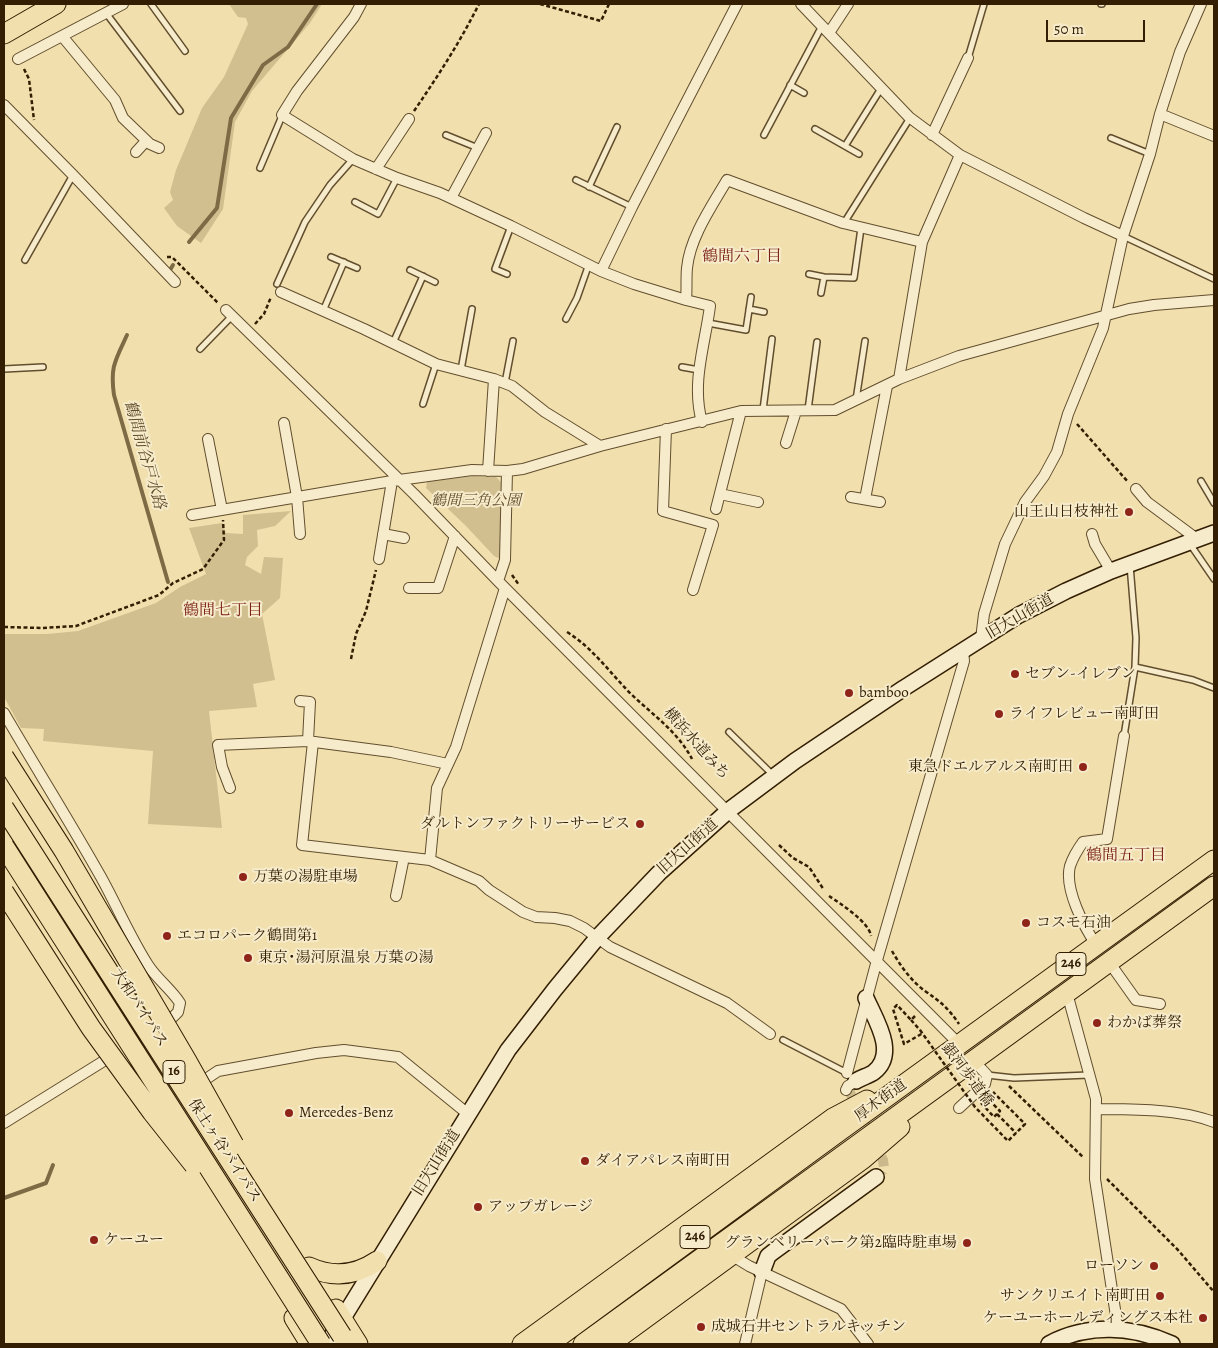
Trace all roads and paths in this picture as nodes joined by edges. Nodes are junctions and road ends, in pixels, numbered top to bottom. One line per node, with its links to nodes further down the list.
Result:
1 (56, 4): 15 (highway)
2 (124, 4): 13 (street)
3 (151, 4): 17 (lane)
4 (361, 4): 26 (street)
5 (478, 4): 28 (path)
6 (540, 4): 7 (path)
7 (609, 4)
8 (737, 4): 55 (street)
9 (801, 4): 14 (street)
10 (848, 4): 14 (street)
11 (984, 4): 18 (lane)
12 (1201, 4): 25 (street)
13 (106, 13): 16 (street); 24 (lane)
14 (825, 29): 20 (lane); 21 (street)
15 (4, 34)
16 (62, 36): 19 (street); 38 (street)
17 (185, 51)
18 (968, 58): 32 (street)
19 (18, 59): 37 (path)
20 (790, 85): 22 (lane); 34 (lane)
21 (882, 87): 27 (street); 39 (lane)
22 (804, 92)
23 (4, 105): 37 (street)
24 (180, 111)
25 (1160, 114): 35 (street); 44 (street)
26 (282, 115): 46 (street); 47 (lane)
27 (910, 118): 32 (street); 56 (lane)
28 (409, 119): 48 (street)
29 (617, 127): 52 (lane)
30 (815, 129): 39 (lane)
31 (486, 133): 41 (street)
32 (932, 134): 45 (street)
33 (446, 135): 41 (lane)
34 (764, 135)
35 (1214, 136)
36 (1111, 138): 44 (lane)
37 (37, 139): 49 (street)
38 (146, 141): 40 (street); 42 (street)
39 (845, 146): 43 (lane)
40 (159, 148)
41 (478, 148): 53 (street)
42 (136, 152)
43 (859, 154)
44 (1150, 154): 59 (street)
45 (960, 155): 59 (street); 60 (street)
46 (353, 159): 48 (street); 76 (lane)
47 (260, 168)
48 (376, 169): 50 (street)
49 (73, 175): 61 (street); 63 (lane)
50 (397, 178): 53 (street); 54 (lane)
51 (576, 180): 52 (lane)
52 (589, 186): 55 (lane)
53 (451, 198): 57 (street)
54 (355, 202)
55 (632, 207): 68 (street)
56 (843, 224): 58 (street); 79 (street)
57 (511, 226): 65 (street); 69 (lane)
58 (861, 228): 60 (street); 72 (lane)
59 (1123, 236): 73 (lane); 86 (street)
60 (922, 242): 103 (street)
61 (150, 256): 74 (street); 85 (path)
62 (331, 257): 64 (lane)
63 (25, 260)
64 (344, 262): 66 (lane); 83 (lane)
65 (589, 264): 68 (street); 87 (lane)
66 (356, 268)
67 (410, 270): 71 (lane)
68 (601, 271): 79 (street)
69 (507, 274)
70 (809, 274): 72 (lane)
71 (423, 276): 75 (lane); 94 (lane)
72 (824, 277): 77 (lane)
73 (1214, 279)
74 (175, 282)
75 (435, 282)
76 (277, 289): 83 (street); 89 (path)
77 (821, 293)
78 (751, 297): 82 (lane)
79 (686, 300): 88 (street)
80 (1214, 300): 86 (street)
81 (472, 309): 100 (lane)
82 (749, 309): 84 (lane); 88 (lane)
83 (323, 311): 94 (street)
84 (764, 312)
85 (229, 313): 89 (street); 95 (lane)
86 (1105, 316): 103 (street); 112 (street)
87 (566, 319)
88 (708, 323): 101 (street)
89 (248, 332): 121 (street)
90 (772, 338): 109 (lane)
91 (513, 340): 104 (lane)
92 (865, 341): 106 (lane)
93 (817, 342): 108 (lane)
94 (392, 343): 96 (street)
95 (200, 349)
96 (436, 364): 100 (street); 107 (lane)
97 (682, 367): 101 (lane)
98 (42, 368): 99 (lane)
99 (4, 369)
100 (461, 370): 102 (street)
101 (699, 370): 113 (street)
102 (494, 379): 104 (street); 119 (street)
103 (899, 380): 105 (street)
104 (505, 383): 118 (street)
105 (887, 386): 106 (street); 127 (street)
106 (856, 400): 108 (street)
107 (423, 404)
108 (808, 410): 110 (street)
109 (763, 411): 110 (street); 111 (street)
110 (796, 411): 117 (street)
111 (741, 412): 113 (street); 124 (street)
112 (1068, 414): 123 (path); 152 (street)
113 (702, 422): 115 (street)
114 (284, 423): 125 (street)
115 (666, 429): 118 (street); 149 (street)
116 (208, 440): 132 (street)
117 (786, 443)
118 (600, 446): 120 (street)
119 (488, 471): 120 (street); 121 (street)
120 (507, 471): 143 (street)
121 (396, 481): 125 (street); 136 (street); 138 (street)
122 (1201, 481): 130 (lane)
123 (1136, 489): 140 (street)
124 (720, 494): 128 (street); 131 (street)
125 (297, 497): 132 (street); 135 (street)
126 (851, 497): 127 (street)
127 (865, 500): 129 (street)
128 (758, 502)
129 (880, 502)
130 (1214, 503)
131 (716, 509)
132 (222, 510): 133 (street); 150 (path)
133 (192, 515)
134 (1214, 533): 140 (street, 旧大山街道)
135 (300, 534)
136 (383, 534): 139 (street); 141 (street)
137 (1092, 534): 144 (street)
138 (455, 536): 146 (street); 148 (street)
139 (404, 538)
140 (1193, 541): 142 (street, 旧大山街道); 145 (lane)
141 (379, 558): 154 (path)
142 (1130, 564): 144 (street, 旧大山街道); 155 (lane)
143 (503, 566): 146 (street); 147 (path)
144 (1111, 572): 152 (street, 旧大山街道)
145 (1214, 579)
146 (502, 584): 163 (street); 169 (street)
147 (520, 586)
148 (409, 588)
149 (693, 590)
150 (4, 627)
151 (565, 631): 164 (path, 横浜水道みち)
152 (980, 639): 153 (street, 旧大山街道)
153 (963, 650): 165 (street, 旧大山街道); 180 (street)
154 (351, 659)
155 (1135, 668): 156 (lane); 160 (lane)
156 (1214, 688)
157 (300, 702): 161 (street)
158 (4, 713): 190 (street)
159 (729, 732): 165 (lane)
160 (1124, 736): 181 (street)
161 (311, 742): 163 (street); 166 (street); 172 (street)
162 (4, 758): 216 (highway, bridge)
163 (448, 764): 173 (street)
164 (699, 765)
165 (774, 776): 169 (street, 旧大山街道)
166 (230, 788)
167 (4, 796): 190 (highway, 大和バイパス / 16)
168 (4, 808): 216 (highway, 保土ヶ谷バイパス / 16, bridge)
169 (728, 811): 179 (street, 旧大山街道); 182 (street)
170 (776, 843): 180 (path)
171 (4, 846): 213 (highway, 保土ヶ谷バイパス / 16, bridge)
172 (404, 857): 173 (street); 178 (street)
173 (430, 860): 179 (street)
174 (1214, 860): 181 (highway, 厚木街道 / 246)
175 (4, 867): 195 (highway, 16)
176 (1214, 886): 183 (highway, 厚木街道 / 246)
177 (4, 892): 213 (highway, bridge)
178 (396, 896)
179 (597, 938): 192 (street); 207 (street, 旧大山街道)
180 (881, 943): 182 (street); 189 (path)
181 (1097, 946): 194 (highway, 厚木街道 / 246)
182 (877, 960): 185 (street); 194 (street)
183 (1109, 962): 184 (highway, 厚木街道 / 246); 186 (street)
184 (1067, 993): 196 (highway, 厚木街道 / 246); 199 (street)
185 (866, 998): 200 (street); 200 (street)
186 (1160, 1004)
187 (916, 1015): 188 (path)
188 (911, 1020): 191 (path, 銀河歩道橋, bridge); 191 (path, 銀河歩道橋)
189 (959, 1024)
190 (153, 1030): 195 (street); 201 (highway, 大和バイパス / 16)
191 (923, 1033): 211 (path, 銀河歩道橋, bridge)
192 (770, 1034)
193 (783, 1040): 200 (lane)
194 (960, 1045): 197 (highway, 厚木街道 / 246)
195 (122, 1049): 210 (street); 220 (highway, 16)
196 (974, 1061): 198 (street); 214 (highway); 224 (highway, 厚木街道 / 246)
197 (928, 1068): 222 (highway); 223 (highway, 厚木街道 / 246)
198 (987, 1074): 199 (lane); 205 (street)
199 (1090, 1075): 206 (street)
200 (850, 1083)
201 (192, 1088): 207 (street); 216 (highway, 大和バイパス / 16)
202 (993, 1092): 211 (path, 銀河歩道橋, bridge)
203 (987, 1098): 208 (path, 銀河歩道橋)
204 (979, 1102): 208 (path, 銀河歩道橋)
205 (959, 1108)
206 (1097, 1109): 209 (street); 218 (street)
207 (468, 1114): 215 (street, 旧大山街道)
208 (997, 1114): 211 (path, 銀河歩道橋)
209 (1214, 1122)
210 (4, 1123)
211 (1016, 1133)
212 (880, 1173): 217 (street)
213 (256, 1242): 221 (highway, 保土ヶ谷バイパス / 16, bridge)
214 (731, 1255): 217 (street); 225 (highway)
215 (377, 1261): 216 (highway); 219 (street, 旧大山街道)
216 (303, 1267): 219 (highway, 保土ヶ谷バイパス / 16, bridge)
217 (762, 1272): 226 (street); 227 (street)
218 (1118, 1329): 228 (street); 229 (street)
219 (343, 1338)
220 (310, 1344)
221 (321, 1344)
222 (522, 1344)
223 (549, 1344)
224 (583, 1344)
225 (610, 1344)
226 (745, 1344)
227 (868, 1344)
228 (1049, 1344)
229 (1172, 1344)

